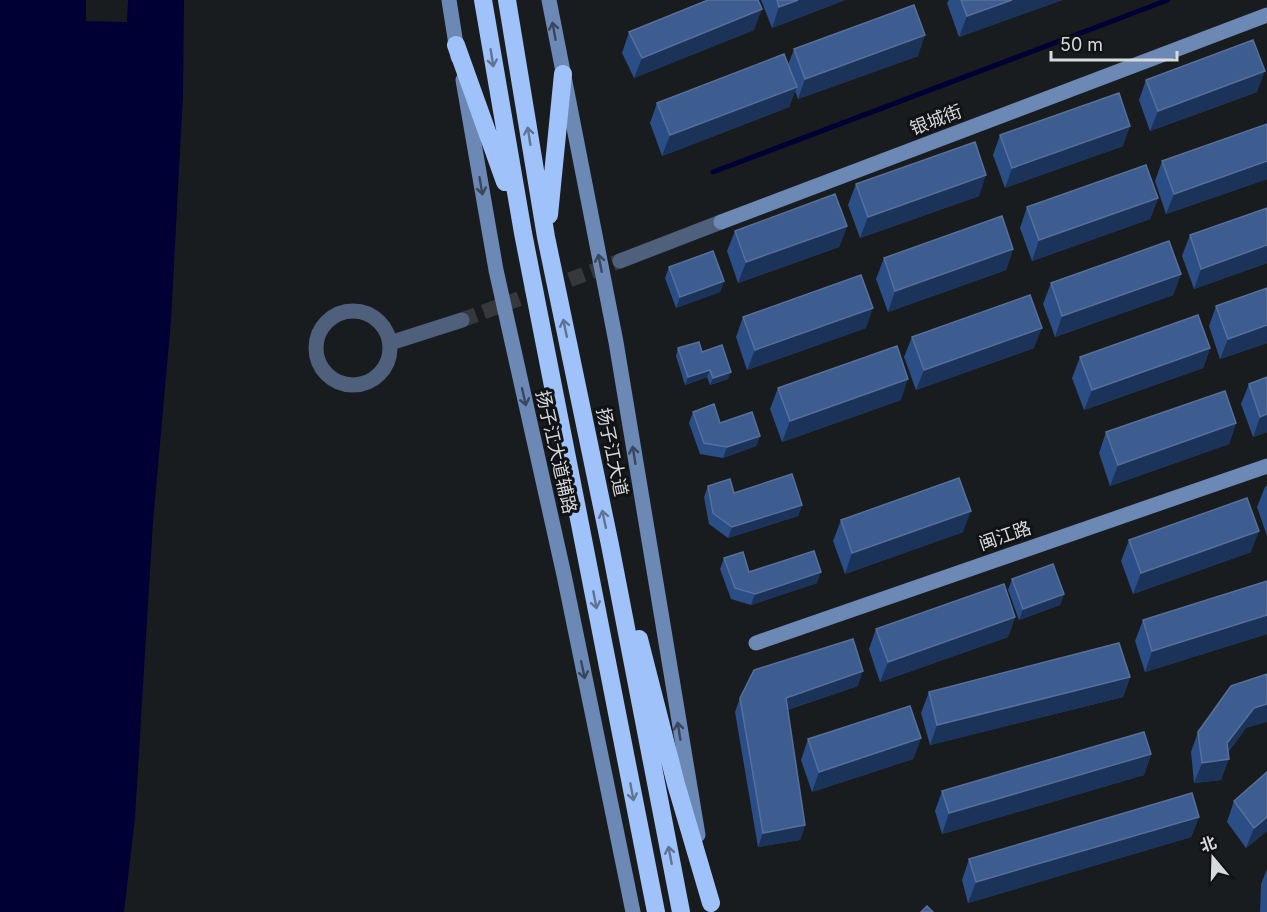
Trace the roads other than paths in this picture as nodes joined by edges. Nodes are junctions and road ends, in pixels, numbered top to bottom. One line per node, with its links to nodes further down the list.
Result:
1 (449, 0): 6 (main road, 扬子江大道辅路)
2 (483, 0): 9 (highway, one-way to 9)
3 (507, 0): 10 (highway, 扬子江大道, one-way to 3)
4 (549, 0): 7 (main road, one-way to 4)
5 (1267, 15): 8 (main road, 银城街)
6 (456, 45): 9 (highway); 18 (main road, 扬子江大道辅路, one-way to 18)
7 (563, 74): 10 (highway); 17 (main road, one-way to 7)
8 (721, 222): 11 (street, 银城街)
9 (523, 233): 19 (highway, one-way to 19)
10 (546, 237): 15 (highway, 扬子江大道, one-way to 10)
11 (620, 261)
12 (462, 320): 13 (street)
13 (390, 343): 13 (street)
14 (1267, 466): 16 (main road, 闽江路)
15 (610, 545): 17 (highway); 20 (highway, 扬子江大道, one-way to 15)
16 (756, 643)
17 (712, 908)
18 (633, 912)
19 (656, 912)
20 (681, 912)

